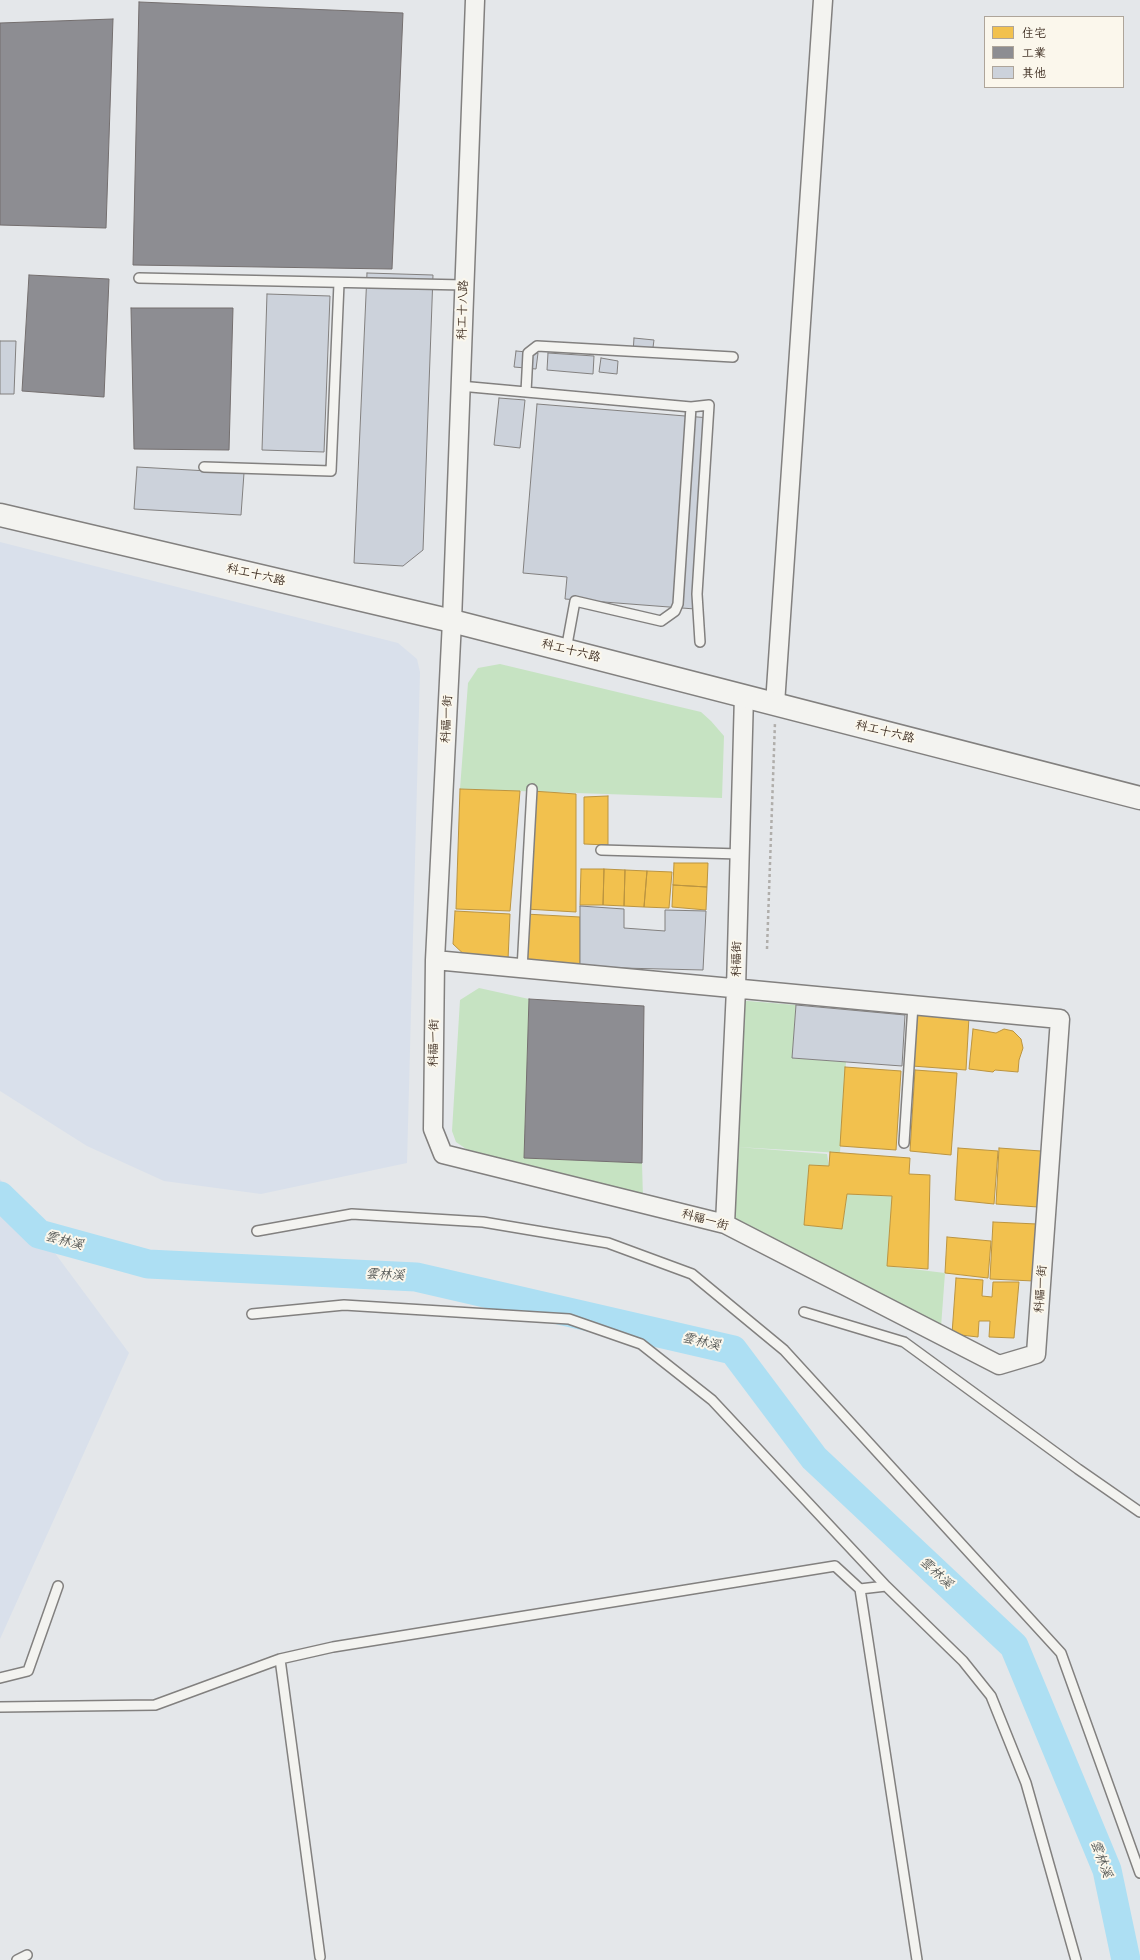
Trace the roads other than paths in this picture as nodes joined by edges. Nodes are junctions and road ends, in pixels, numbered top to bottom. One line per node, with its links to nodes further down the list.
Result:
1 (475, 0): 5 (street, 科工十八路)
2 (823, 0): 16 (street)
3 (139, 278): 4 (lane)
4 (339, 283): 5 (lane); 10 (lane)
5 (464, 285): 7 (street, 科工十八路)
6 (733, 357): 8 (lane)
7 (460, 386): 8 (lane); 12 (street, 科工十八路)
8 (526, 392): 9 (lane)
9 (691, 407): 13 (lane); 14 (lane)
10 (204, 467)
11 (0, 515): 12 (street, 科工十六路)
12 (452, 621): 14 (street, 科工十六路); 21 (street, 科福一街)
13 (700, 642)
14 (566, 650): 15 (street, 科工十六路)
15 (744, 695): 16 (street, 科工十六路); 20 (street, 科福街)
16 (775, 704): 18 (street, 科工十六路)
17 (532, 789): 22 (lane)
18 (1140, 798)
19 (601, 850): 20 (lane)
20 (740, 854): 23 (street, 科福街)
21 (435, 960): 22 (street, 科福一街); 26 (street, 科福一街)
22 (522, 969): 23 (street, 科福一街)
23 (736, 989): 24 (street, 科福一街); 26 (street, 科福街)
24 (913, 1005): 25 (lane); 26 (street, 科福一街)
25 (904, 1143)
26 (725, 1224)
27 (257, 1231): 37 (lane)
28 (804, 1312): 30 (lane)
29 (252, 1314): 32 (lane)
30 (1140, 1512)
31 (58, 1586): 35 (lane)
32 (886, 1586): 33 (lane); 42 (lane)
33 (860, 1589): 34 (lane); 41 (lane)
34 (280, 1659): 36 (lane); 39 (lane)
35 (0, 1678)
36 (0, 1707)
37 (1140, 1873)
38 (27, 1955): 40 (lane)
39 (320, 1957)
40 (17, 1960)
41 (917, 1960)
42 (1076, 1960)

